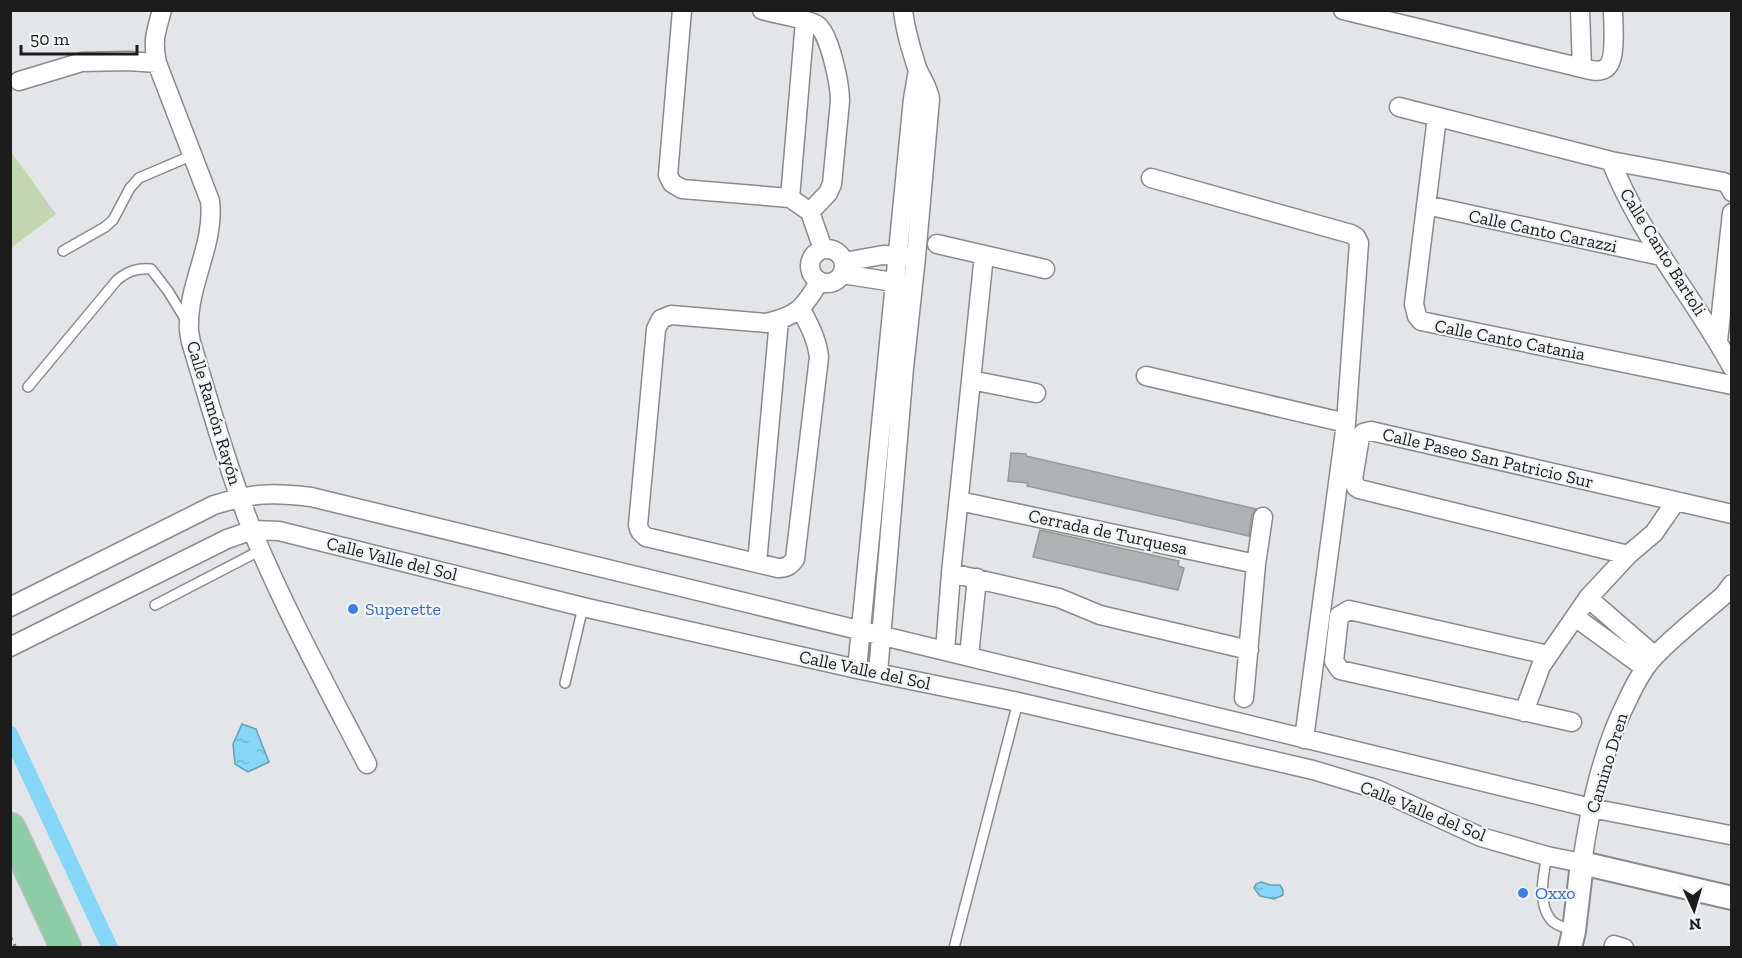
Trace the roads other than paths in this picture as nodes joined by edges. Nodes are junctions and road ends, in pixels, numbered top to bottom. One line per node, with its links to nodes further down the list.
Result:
1 (162, 10): 9 (street, Calle Ramón Rayón)
2 (682, 10): 19 (street)
3 (762, 10): 8 (street)
4 (903, 10): 11 (street)
5 (1343, 10): 10 (street)
6 (1580, 10): 10 (street)
7 (1613, 10): 10 (street)
8 (805, 21): 19 (street); 21 (street)
9 (157, 63): 12 (street); 15 (street, Calle Ramón Rayón)
10 (1582, 69)
11 (918, 70): 26 (street); 29 (street)
12 (19, 81)
13 (1399, 107): 14 (street)
14 (1437, 117): 16 (street); 20 (street, Calle Canto Catania)
15 (193, 155): 25 (lane); 36 (street, Calle Ramón Rayón)
16 (1611, 161): 18 (street); 28 (street, Calle Canto Bartoli)
17 (1151, 178): 44 (street)
18 (1731, 192)
19 (790, 198): 21 (street)
20 (1425, 205): 28 (street, Calle Canto Carazzi); 41 (street, Calle Canto Catania)
21 (810, 212): 24 (street)
22 (1731, 213): 37 (street)
23 (937, 244): 27 (street)
24 (823, 249): 30 (street); 32 (street)
25 (63, 251)
26 (898, 255): 29 (street); 30 (street); 33 (street)
27 (984, 255): 31 (street); 40 (street)
28 (1660, 256): 37 (street, Calle Canto Bartoli)
29 (916, 257): 33 (street)
30 (843, 268): 32 (street); 33 (street)
31 (1045, 270)
32 (819, 282): 34 (street)
33 (904, 283): 63 (street); 64 (street)
34 (801, 309): 35 (street); 53 (street)
35 (779, 320): 53 (street); 53 (street)
36 (189, 324): 42 (lane); 45 (street, Calle Ramón Rayón)
37 (1718, 341): 38 (street)
38 (1731, 367)
39 (1146, 376): 44 (street)
40 (971, 380): 43 (street); 46 (street)
41 (1731, 385)
42 (28, 387)
43 (1036, 393)
44 (1346, 423): 78 (street)
45 (239, 497): 50 (street, Calle Ramón Rayón); 60 (street); 63 (street)
46 (959, 501): 54 (street, Cerrada de Turquesa); 55 (street)
47 (1676, 501): 48 (street, Calle Paseo San Patricio Sur); 52 (street); 52 (street, Calle Paseo San Patricio Sur)
48 (1731, 514)
49 (1263, 517): 54 (street)
50 (252, 531): 51 (street, Calle Ramón Rayón); 61 (street, Calle Valle del Sol); 65 (street, Calle Valle del Sol)
51 (261, 550): 59 (lane); 79 (street, Calle Ramón Rayón)
52 (1628, 555): 58 (street)
53 (757, 563)
54 (1256, 564): 66 (street)
55 (951, 573): 56 (street); 67 (street)
56 (977, 578): 66 (street); 68 (street)
57 (1731, 584): 70 (street, Camino Dren)
58 (1588, 598): 62 (street); 70 (street)
59 (155, 605)
60 (10, 607)
61 (583, 607): 71 (street, Calle Valle del Sol); 73 (lane)
62 (1575, 617): 69 (street); 70 (street)
63 (861, 632): 64 (street); 71 (street)
64 (881, 636): 67 (street); 72 (street)
65 (10, 647)
66 (1249, 650): 74 (street)
67 (945, 651): 68 (street)
68 (969, 656): 78 (street)
69 (1548, 656): 76 (street); 76 (street)
70 (1650, 662): 80 (street, Camino Dren)
71 (857, 669): 72 (street, Calle Valle del Sol)
72 (878, 673): 75 (street, Calle Valle del Sol)
73 (565, 683)
74 (1244, 698)
75 (1018, 702): 83 (street, Calle Valle del Sol); 88 (lane)
76 (1524, 712): 77 (street)
77 (1572, 722)
78 (1304, 739): 80 (street)
79 (367, 764)
80 (1591, 808): 82 (street); 84 (street, Camino Dren)
81 (10, 828): 87 (highway)
82 (1730, 835)
83 (1547, 856): 84 (street, Calle Valle del Sol); 86 (lane)
84 (1582, 863): 85 (street, Calle Valle del Sol); 86 (street, Camino Dren)
85 (1731, 898)
86 (1572, 939)
87 (66, 948)
88 (954, 948)

